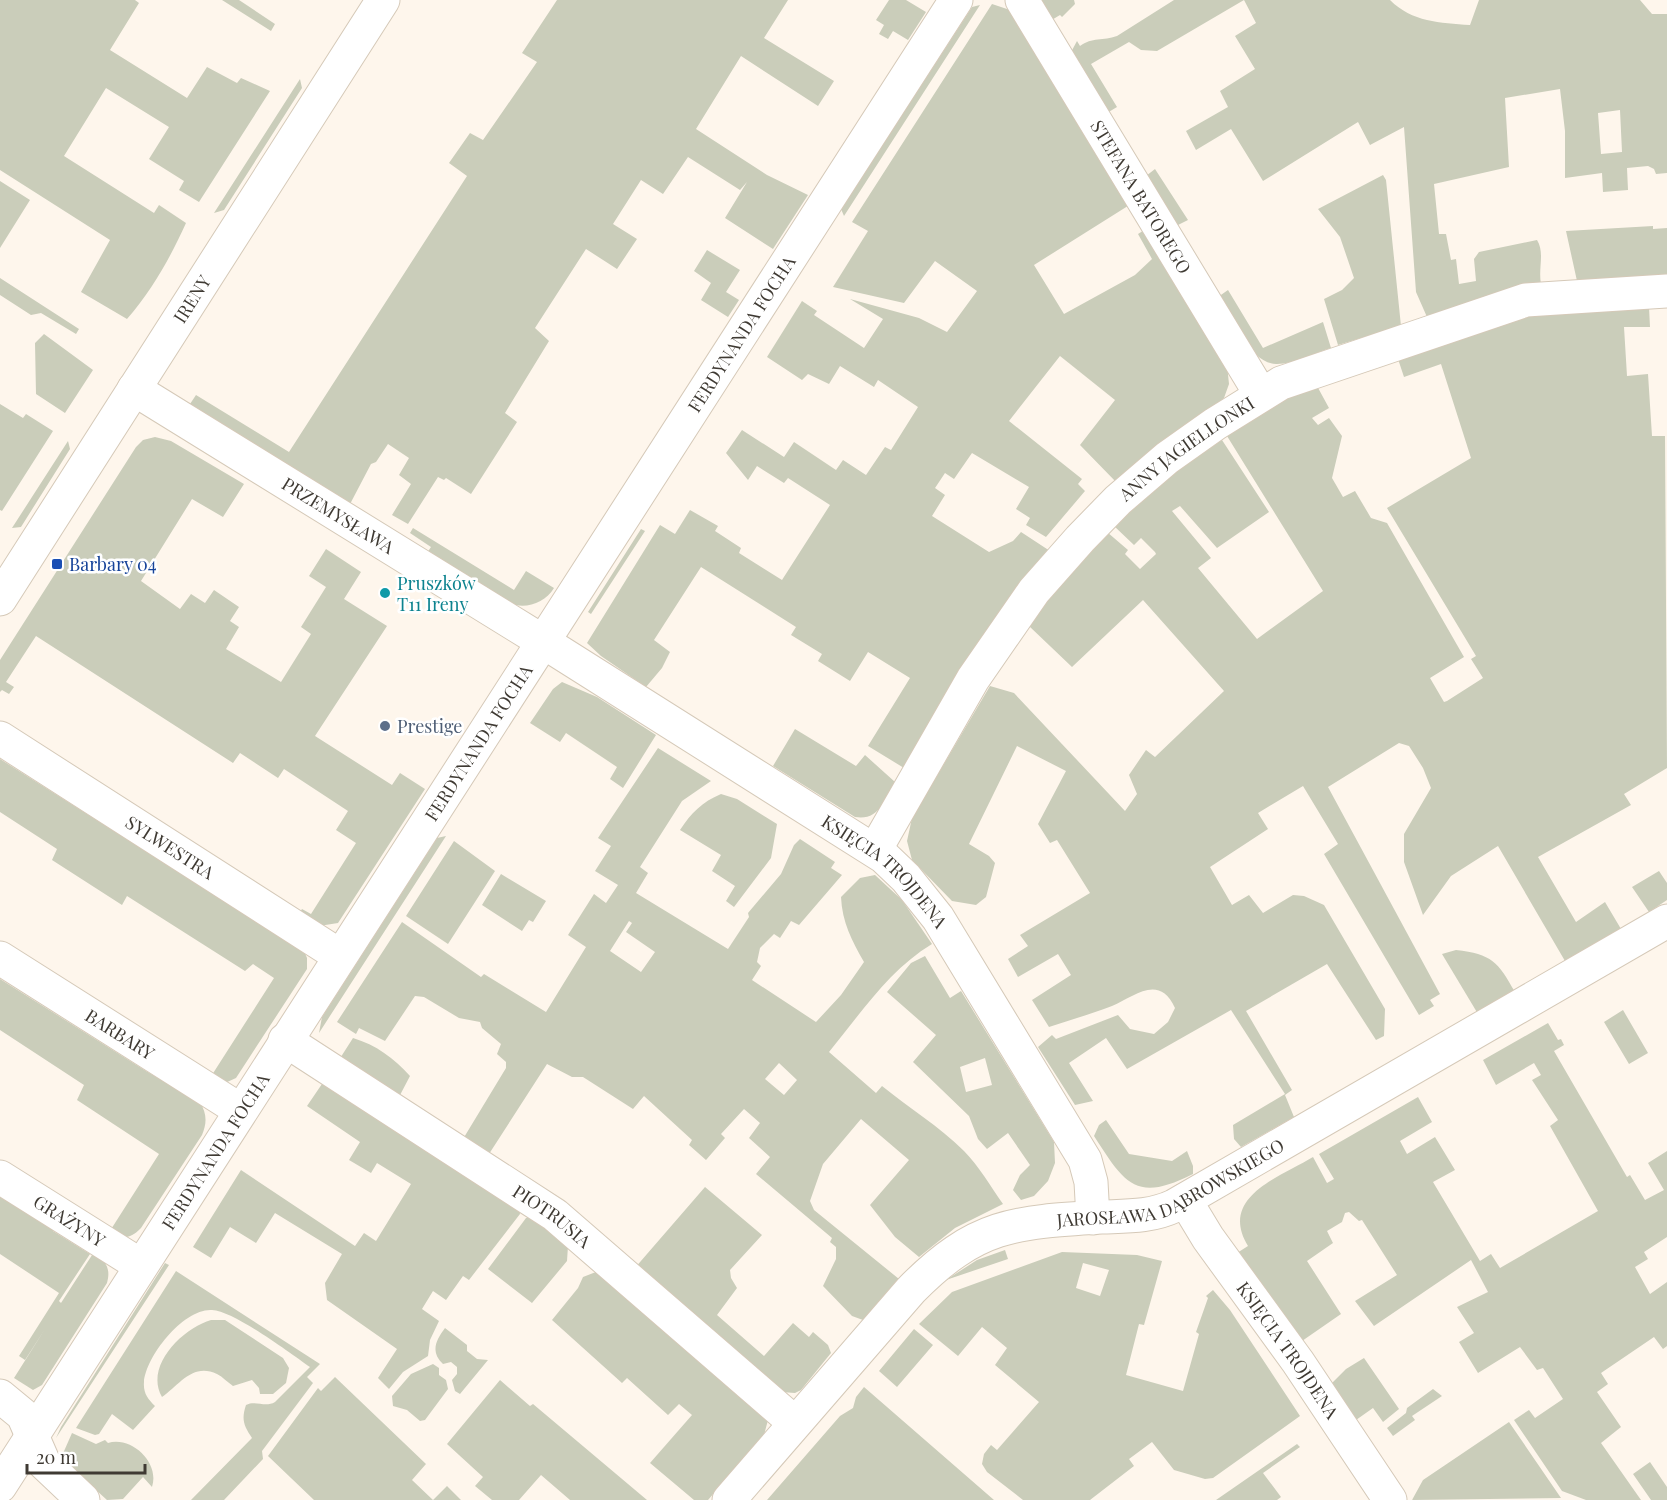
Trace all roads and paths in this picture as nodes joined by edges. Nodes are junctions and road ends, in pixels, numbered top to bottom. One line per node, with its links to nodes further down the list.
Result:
1 (383, 0): 5 (street, IRENY)
2 (956, 0): 8 (street, FERDYNANDA FOCHA)
3 (1022, 0): 6 (street, STEFANA BATOREGO)
4 (1667, 291): 6 (street, ANNY JAGIELLONKI)
5 (134, 389): 7 (street, IRENY); 8 (street, PRZEMYSŁAWA)
6 (1260, 393): 10 (street, ANNY JAGIELLONKI)
7 (0, 599)
8 (542, 641): 10 (street, KSIĘCIA TROJDENA); 12 (street, FERDYNANDA FOCHA)
9 (0, 738): 12 (street, SYLWESTRA)
10 (875, 850): 18 (street, KSIĘCIA TROJDENA)
11 (1667, 921): 17 (street, JAROSŁAWA DĄBROWSKIEGO)
12 (340, 956): 14 (street, FERDYNANDA FOCHA)
13 (0, 958): 15 (street, BARBARY)
14 (285, 1040): 15 (street, FERDYNANDA FOCHA); 21 (street, PIOTRUSIA)
15 (240, 1110): 19 (street, FERDYNANDA FOCHA)
16 (0, 1177): 19 (street, GRAŻYNY)
17 (1185, 1200): 18 (street, JAROSŁAWA DĄBROWSKIEGO); 26 (street, KSIĘCIA TROJDENA)
18 (1093, 1218): 21 (street, JAROSŁAWA DĄBROWSKIEGO)
19 (140, 1265): 22 (street, FERDYNANDA FOCHA)
20 (0, 1396): 22 (street)
21 (795, 1423): 25 (street, JAROSŁAWA DĄBROWSKIEGO)
22 (31, 1437): 23 (street, FERDYNANDA FOCHA); 24 (street)
23 (0, 1486)
24 (83, 1500)
25 (729, 1500)
26 (1390, 1500)

